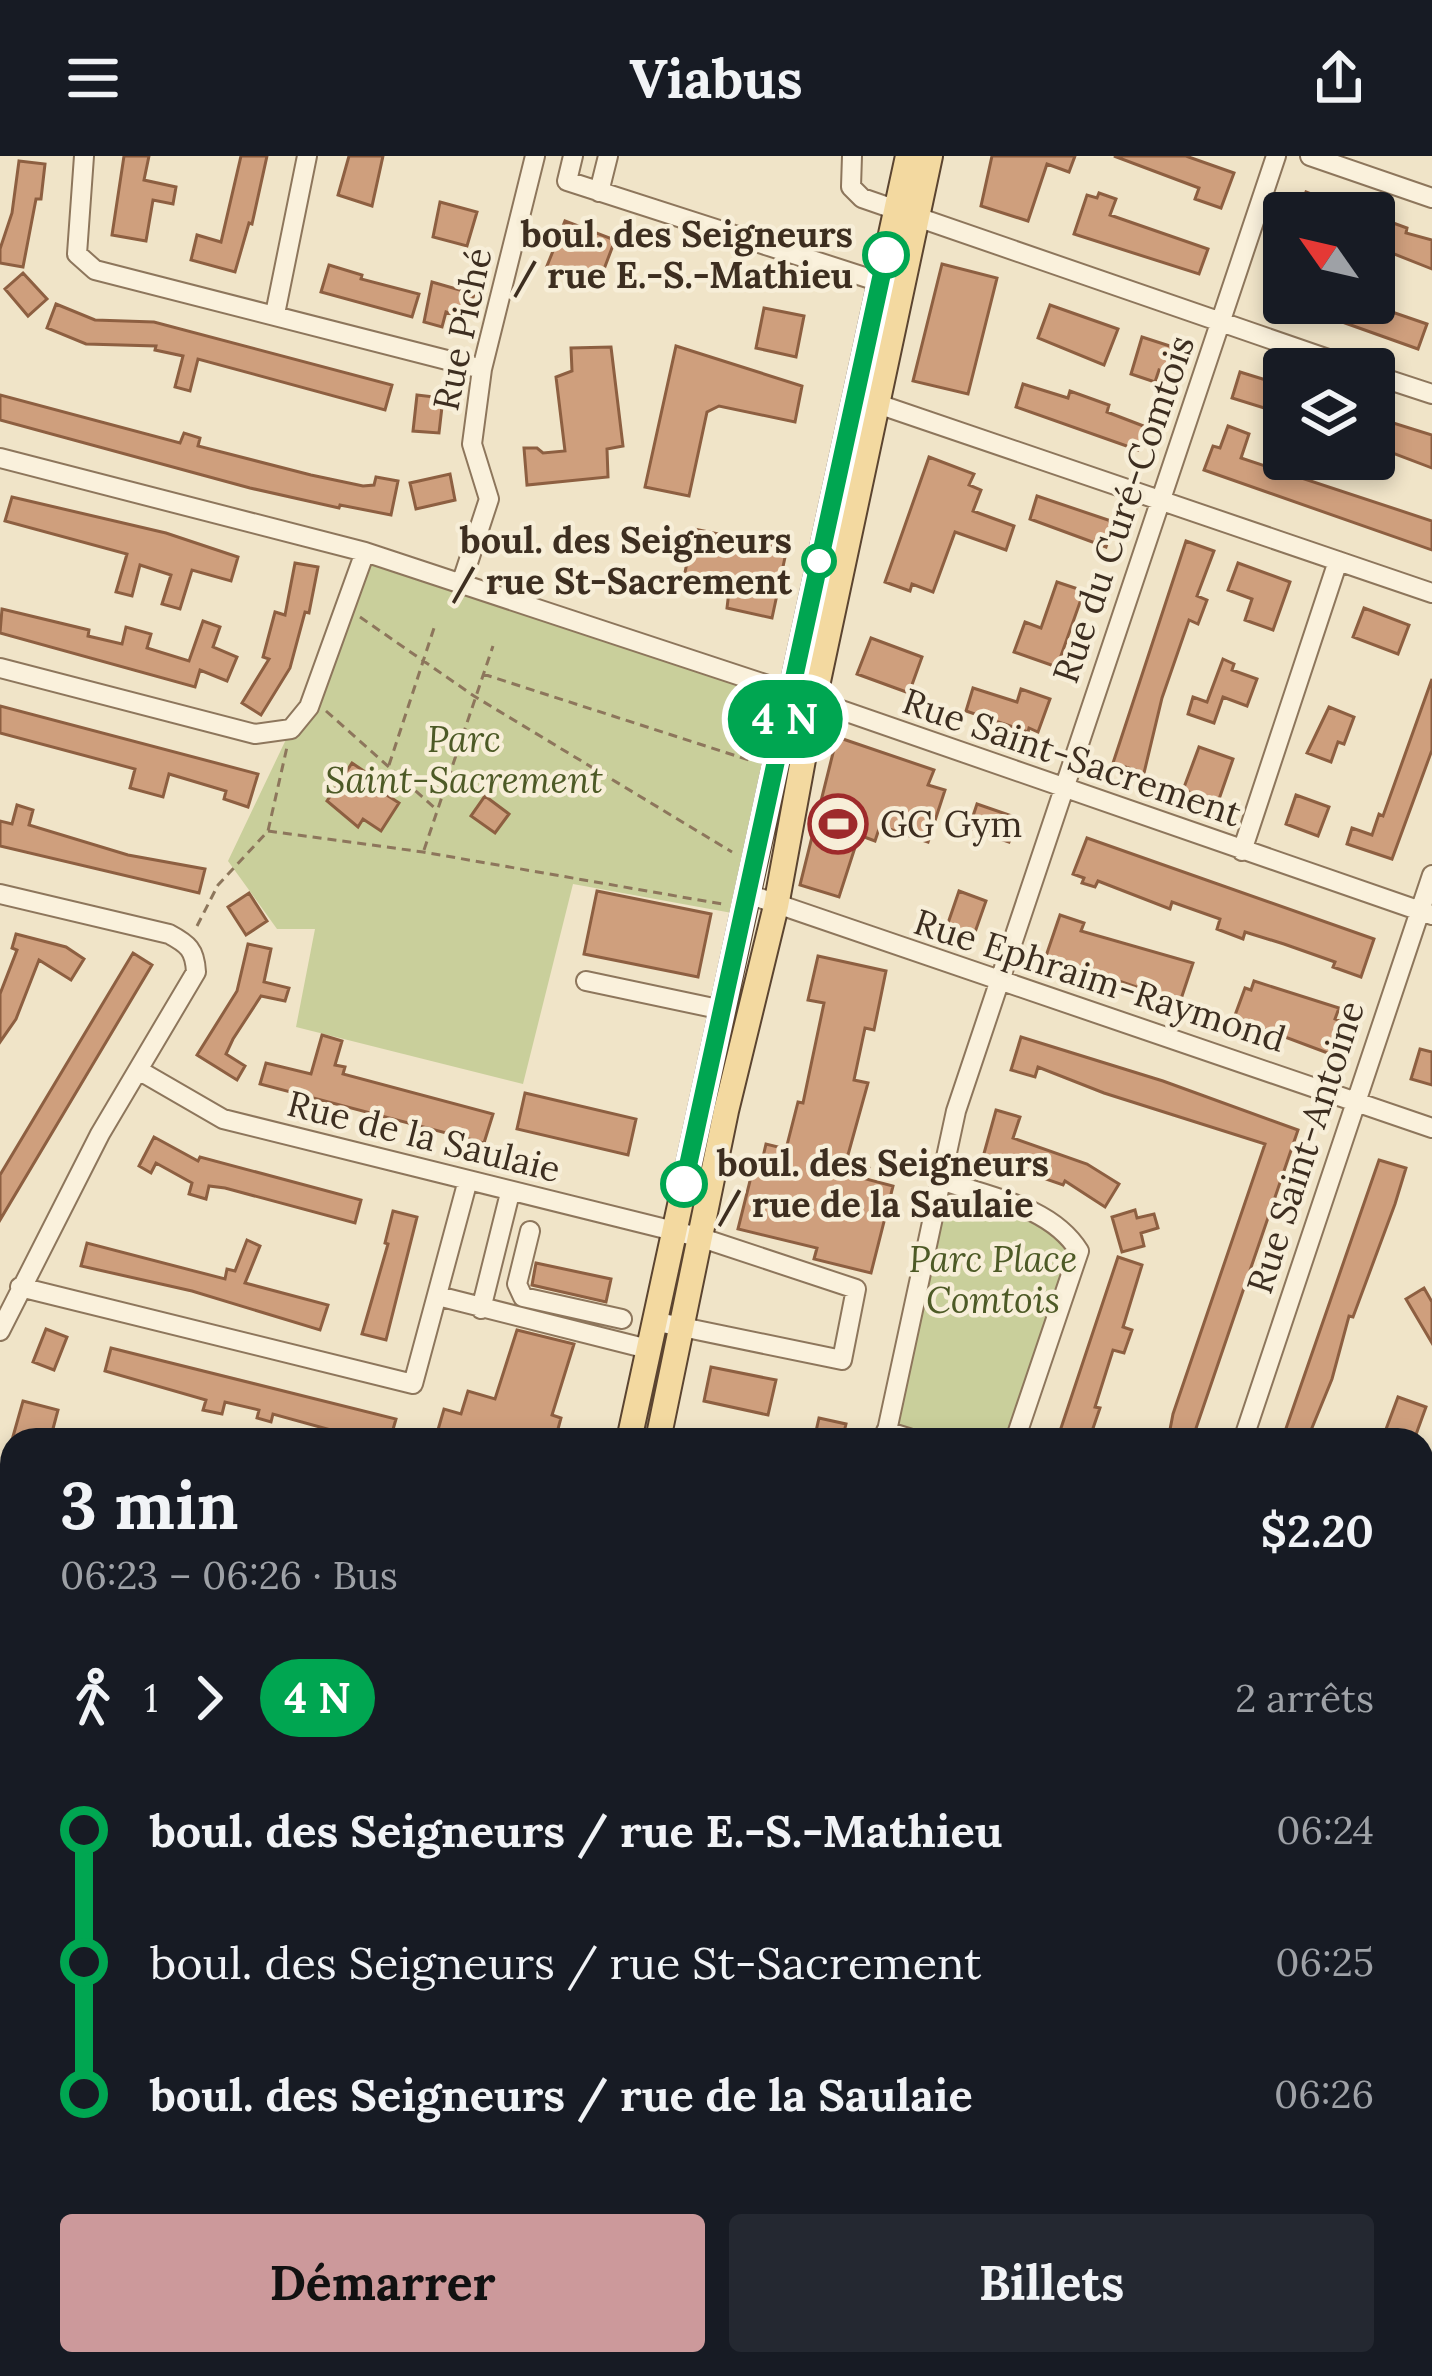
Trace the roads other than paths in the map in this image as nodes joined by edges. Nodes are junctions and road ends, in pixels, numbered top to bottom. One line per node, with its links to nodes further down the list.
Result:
1 (84, 156): 15 (street)
2 (307, 156): 15 (street)
3 (535, 156): 18 (street, Rue Piché)
4 (573, 156): 11 (street)
5 (608, 156): 11 (street)
6 (852, 156): 13 (street)
7 (908, 156): 13 (main road)
8 (930, 156): 13 (main road)
9 (1276, 156): 16 (street, Rue du Curé-Comtois)
10 (1310, 156): 12 (street)
11 (599, 192): 14 (street)
12 (1432, 198)
13 (907, 213): 14 (main road); 16 (street); 21 (main road)
14 (880, 281): 21 (main road)
15 (275, 314): 18 (street)
16 (1221, 323): 17 (street); 23 (street, Rue du Curé-Comtois)
17 (1295, 348)
18 (482, 369): 26 (street, Rue Piché)
19 (1395, 382): 20 (street)
20 (1432, 394)
21 (866, 400): 23 (street); 29 (main road)
22 (0, 458): 24 (street, Rue Saint-Sacrement)
23 (1162, 498): 25 (street); 30 (street, Rue du Curé-Comtois)
24 (365, 552): 26 (street, Rue Saint-Sacrement); 28 (street)
25 (1338, 561): 27 (street); 31 (street)
26 (461, 584): 29 (street, Rue Saint-Sacrement)
27 (1432, 593)
28 (0, 668)
29 (803, 696): 30 (street, Rue Saint-Sacrement); 34 (main road); 35 (main road)
30 (1062, 790): 31 (street, Rue Saint-Sacrement); 38 (street, Rue du Curé-Comtois)
31 (1242, 851): 36 (street, Rue Saint-Sacrement)
32 (1432, 875): 36 (street, Rue Saint-Antoine)
33 (0, 894): 40 (street)
34 (738, 900): 35 (street, Rue Ephraim-Raymond); 39 (main road)
35 (776, 905): 38 (street, Rue Ephraim-Raymond); 48 (main road)
36 (1426, 913): 41 (street, Rue Saint-Antoine)
37 (586, 981): 39 (street)
38 (1000, 982): 41 (street, Rue Ephraim-Raymond); 44 (street, Rue du Curé-Comtois)
39 (722, 1010): 47 (main road)
40 (140, 1071): 43 (street, Rue de la Saulaie); 49 (street)
41 (1354, 1100): 42 (street, Rue Ephraim-Raymond); 61 (street, Rue Saint-Antoine)
42 (1432, 1128)
43 (468, 1180): 45 (street, Rue de la Saulaie); 50 (street)
44 (941, 1180): 59 (street, Rue du Curé-Comtois); 60 (street)
45 (510, 1193): 47 (street, Rue de la Saulaie); 51 (street)
46 (530, 1231): 52 (street)
47 (673, 1233): 48 (street, Rue de la Saulaie); 53 (main road)
48 (702, 1238): 54 (main road); 54 (street, Rue de la Saulaie)
49 (20, 1287): 50 (street); 55 (street)
50 (438, 1296): 51 (street)
51 (481, 1309): 56 (street)
52 (622, 1319)
53 (653, 1322): 54 (street); 56 (main road)
54 (681, 1330): 58 (main road)
55 (0, 1331)
56 (648, 1349): 57 (main road)
57 (632, 1428)
58 (661, 1428)
59 (888, 1428)
60 (1019, 1428)
61 (1247, 1428)

